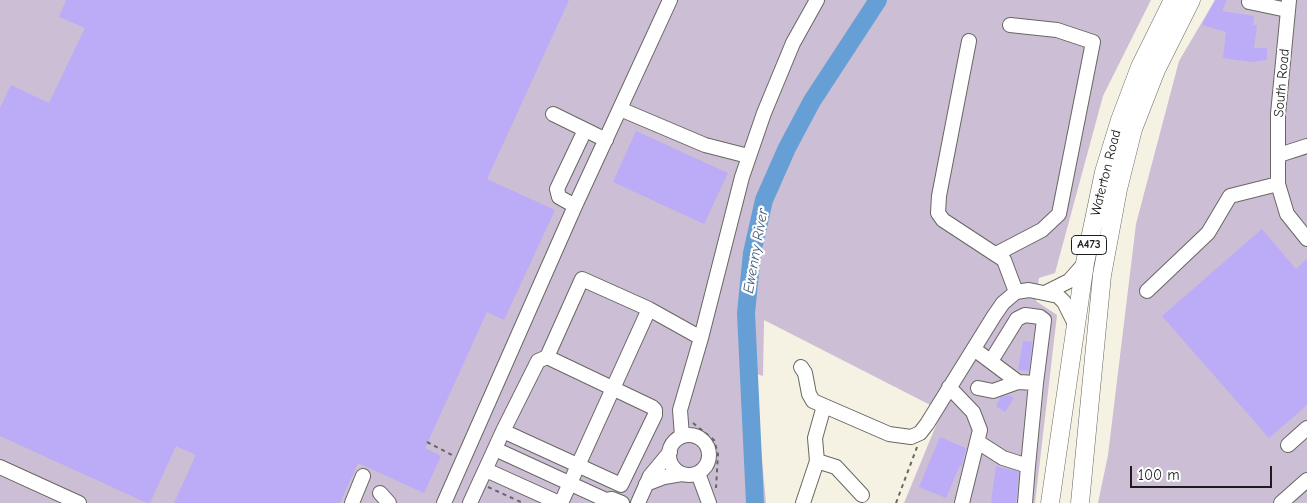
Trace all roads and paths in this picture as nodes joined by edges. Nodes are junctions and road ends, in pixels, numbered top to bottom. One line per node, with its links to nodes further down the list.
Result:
1 (670, 0): 9 (street)
2 (817, 0): 14 (street)
3 (1172, 0): 20 (main road, Waterton Road / A473)
4 (1191, 0): 72 (main road, Waterton Road / A473)
5 (1250, 0): 6 (street)
6 (1288, 5): 15 (street, South Road)
7 (1010, 25): 19 (street)
8 (969, 41): 19 (street)
9 (620, 110): 12 (street); 14 (street)
10 (553, 114): 11 (street)
11 (585, 130): 12 (street); 17 (street)
12 (606, 140): 17 (street)
13 (1307, 146): 15 (street)
14 (748, 156): 26 (street)
15 (1278, 160): 16 (street, South Road)
16 (1278, 184): 18 (street, South Road); 21 (street)
17 (575, 206): 62 (street)
18 (1307, 239)
19 (996, 254): 22 (street)
20 (1085, 262): 23 (street); 25 (main road, Waterton Road / A473)
21 (1147, 291)
22 (1016, 292): 23 (street); 27 (street)
23 (1047, 292): 25 (street)
24 (649, 309): 26 (street); 28 (street); 34 (street)
25 (1076, 326): 71 (main road, Waterton Road / A473)
26 (701, 338): 40 (street)
27 (974, 349): 29 (street); 33 (street)
28 (547, 358): 34 (street); 39 (street)
29 (991, 361): 31 (street); 32 (street)
30 (801, 367): 36 (street)
31 (1018, 382): 32 (street); 35 (street)
32 (1036, 383): 48 (street)
33 (949, 387): 41 (street); 42 (street)
34 (613, 388): 47 (street); 47 (street)
35 (978, 388)
36 (818, 403): 41 (street); 46 (street)
37 (691, 417): 58 (path)
38 (1307, 428): 43 (street)
39 (503, 431): 44 (street); 47 (street)
40 (682, 436): 45 (street); 51 (street)
41 (915, 436): 68 (path)
42 (978, 442): 48 (street); 69 (street)
43 (1288, 445)
44 (495, 449): 50 (street); 55 (street)
45 (670, 452): 52 (street); 56 (street)
46 (817, 461): 57 (street); 67 (street)
47 (578, 465): 55 (street)
48 (1028, 466): 70 (street)
49 (0, 467): 60 (street)
50 (486, 470): 63 (street); 64 (street)
51 (698, 473): 52 (street); 58 (street)
52 (682, 474): 56 (street)
53 (363, 476): 61 (street)
54 (1307, 480): 73 (street)
55 (570, 484): 59 (street); 64 (street)
56 (646, 484): 66 (street)
57 (862, 495)
58 (713, 499)
59 (607, 502): 65 (street)
60 (79, 503)
61 (352, 503)
62 (444, 503)
63 (470, 503)
64 (560, 503)
65 (622, 503)
66 (638, 503)
67 (802, 503)
68 (896, 503)
69 (962, 503)
70 (1025, 503)
71 (1050, 503)
72 (1080, 503)
73 (1281, 503)

